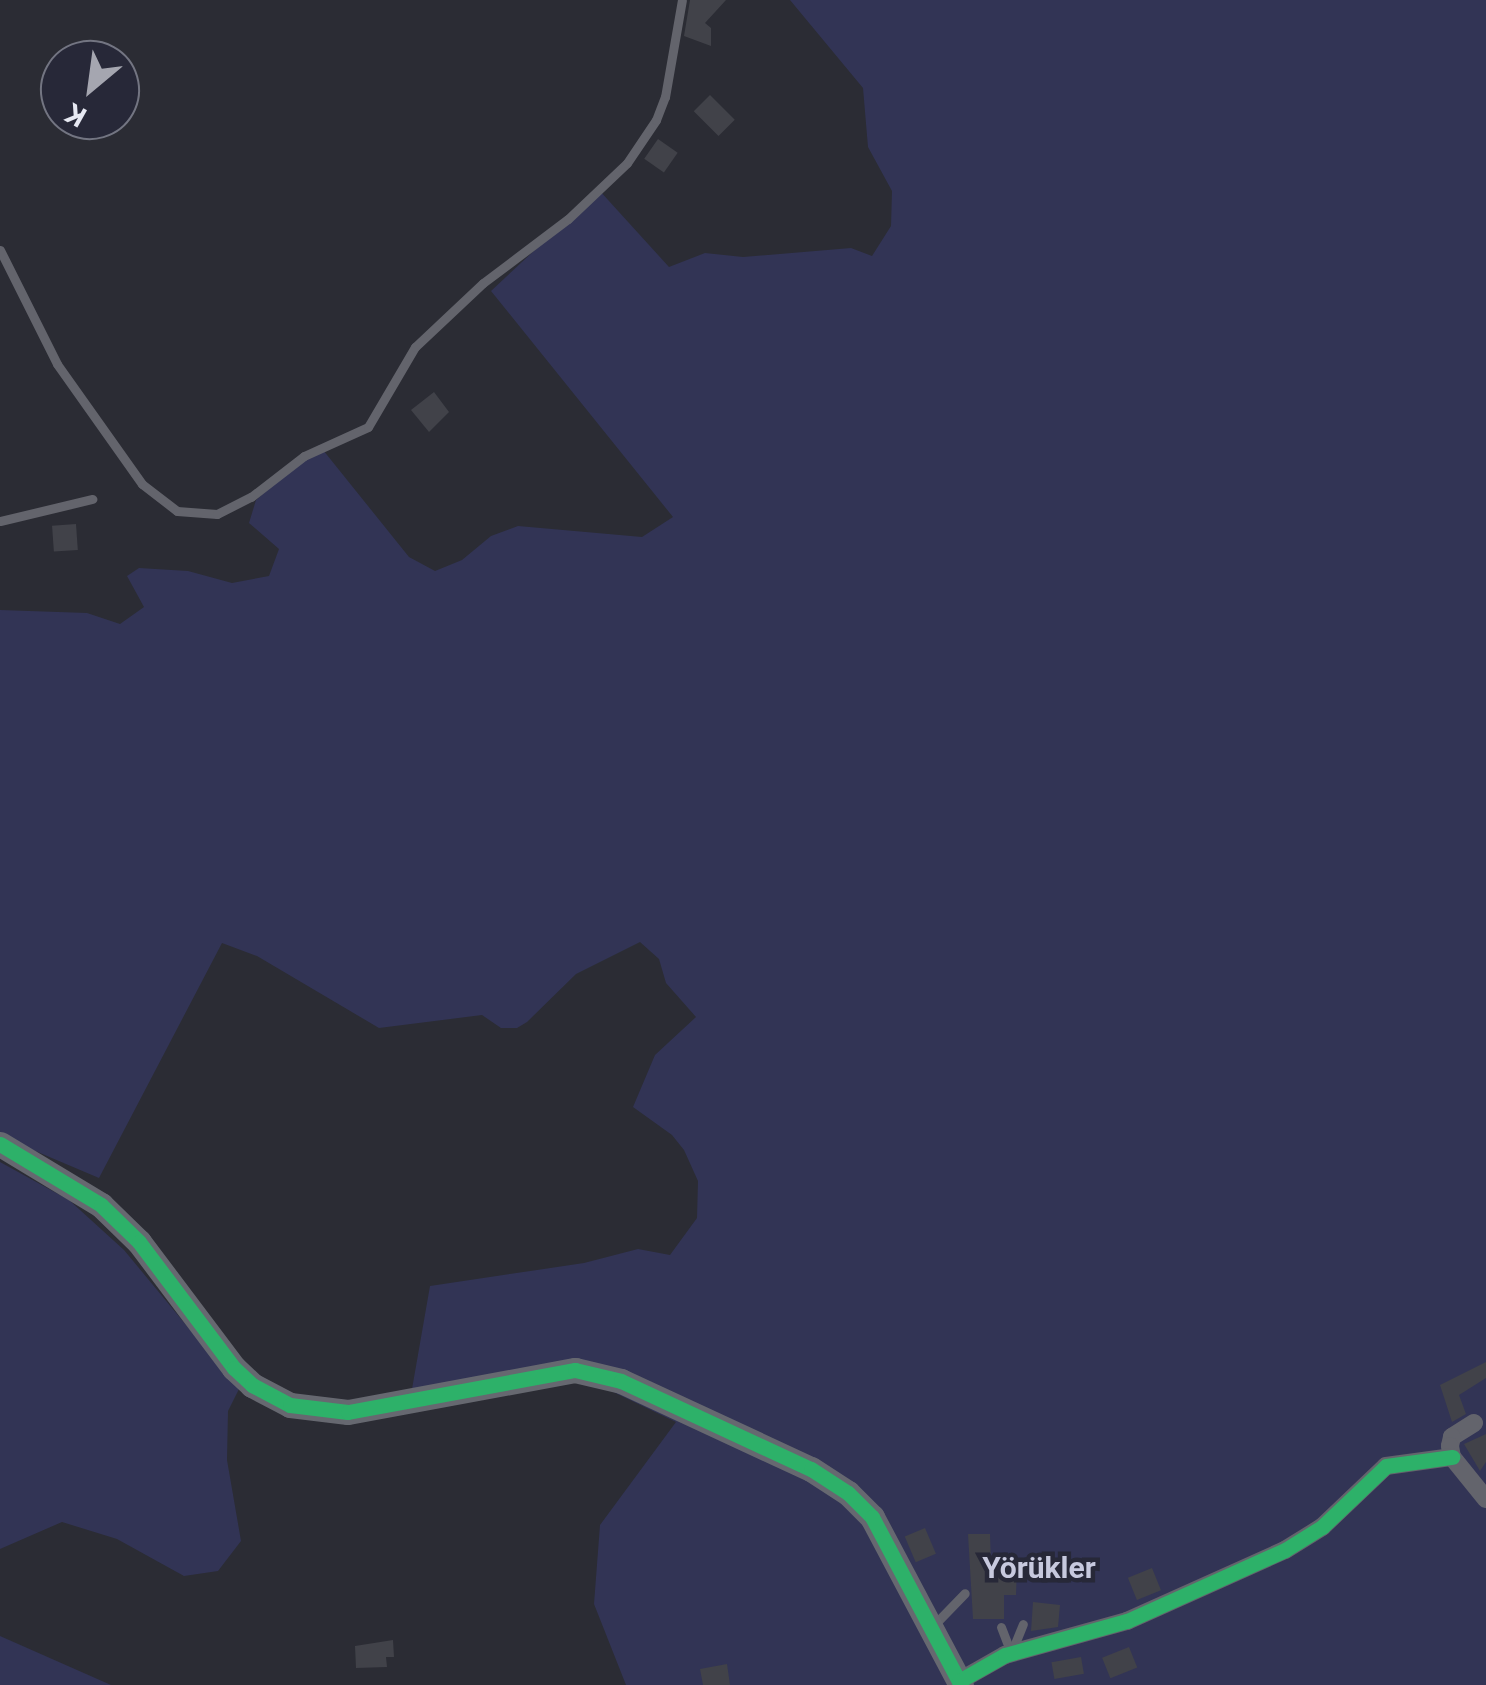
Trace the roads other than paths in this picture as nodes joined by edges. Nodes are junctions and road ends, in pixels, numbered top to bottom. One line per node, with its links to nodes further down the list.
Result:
1 (682, 0): 2 (lane)
2 (0, 250)
3 (92, 499): 4 (lane)
4 (0, 522)
5 (0, 1144): 13 (street)
6 (1474, 1423): 7 (street)
7 (1452, 1458): 9 (street); 15 (street)
8 (1486, 1468): 9 (street)
9 (1466, 1473): 10 (street)
10 (1486, 1499)
11 (966, 1593): 13 (lane)
12 (1023, 1624): 15 (lane)
13 (932, 1627): 16 (street)
14 (1001, 1628): 15 (lane)
15 (1011, 1654): 16 (street)
16 (960, 1683)

